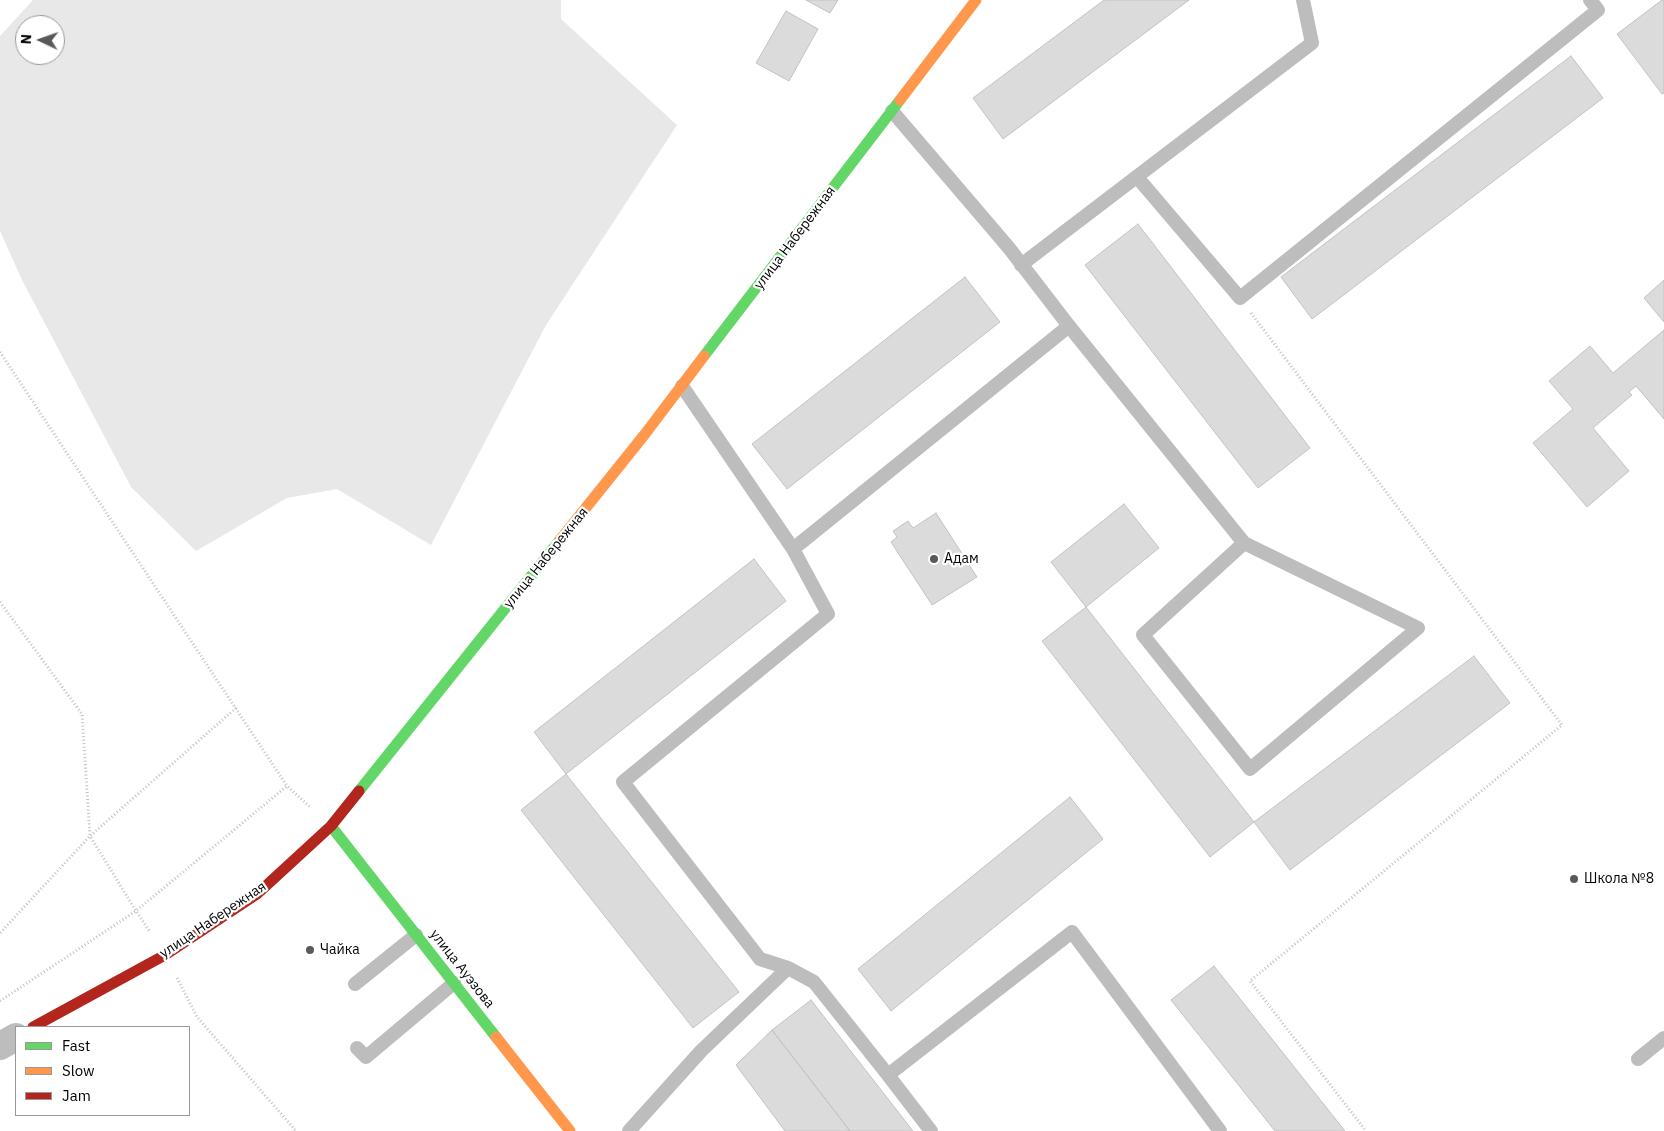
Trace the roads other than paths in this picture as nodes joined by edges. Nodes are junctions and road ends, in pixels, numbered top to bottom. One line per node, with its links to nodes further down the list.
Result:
1 (976, 0): 4 (street, улица Набережная)
2 (1303, 0): 5 (lane)
3 (1590, 0): 5 (lane)
4 (892, 111): 6 (lane); 8 (street, улица Набережная)
5 (1137, 177): 6 (lane)
6 (1022, 266): 7 (lane)
7 (1069, 326): 9 (lane); 10 (lane)
8 (682, 386): 10 (lane); 11 (street, улица Набережная)
9 (1244, 543): 9 (lane)
10 (793, 549): 13 (lane)
11 (330, 826): 12 (street, улица Ауэзова); 16 (street, улица Набережная)
12 (416, 935): 14 (street, улица Ауэзова); 15 (lane)
13 (788, 968): 22 (lane); 24 (lane)
14 (454, 983): 20 (lane); 23 (street, улица Ауэзова)
15 (355, 984)
16 (35, 1026)
17 (15, 1038): 19 (street)
18 (1664, 1038): 21 (lane)
19 (0, 1046)
20 (357, 1048)
21 (1638, 1059)
22 (888, 1074): 25 (lane); 26 (lane)
23 (570, 1131)
24 (629, 1131)
25 (931, 1131)
26 (1220, 1131)

